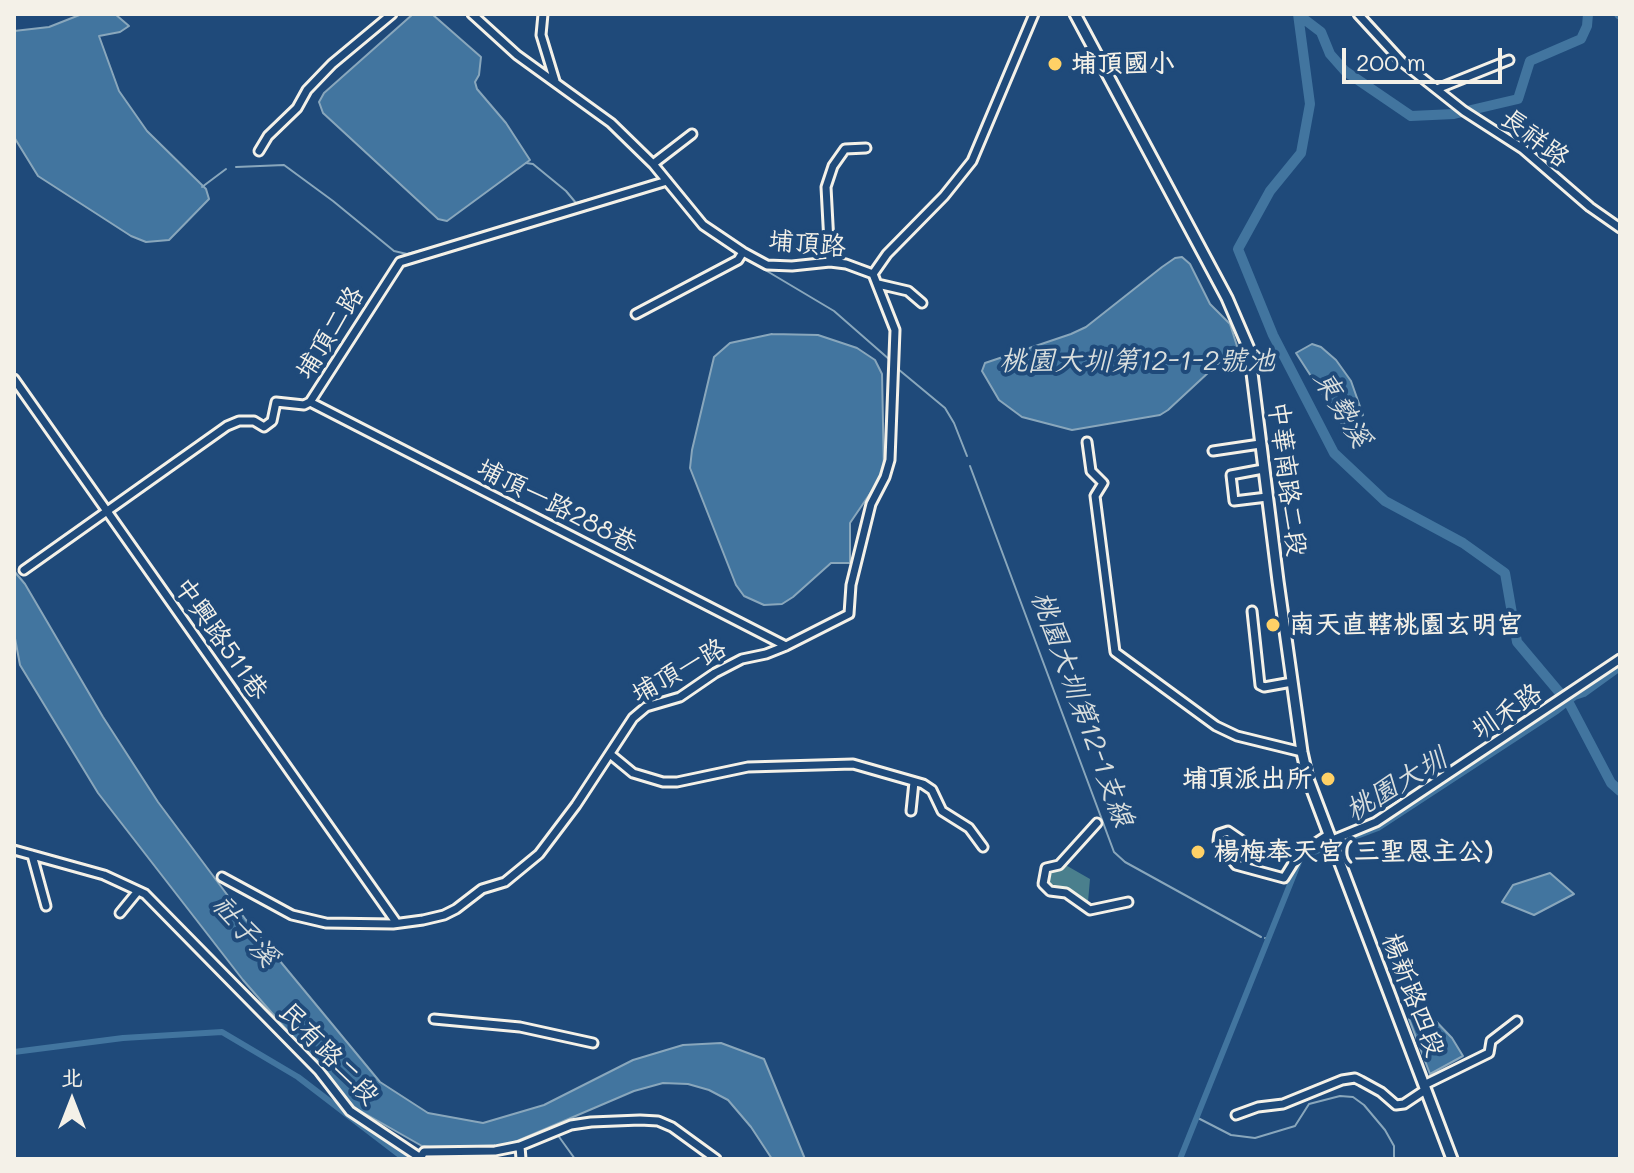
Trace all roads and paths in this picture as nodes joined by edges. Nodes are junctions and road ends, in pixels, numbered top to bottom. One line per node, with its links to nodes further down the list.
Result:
1 (392, 14): 12 (street)
2 (472, 14): 8 (street, 埔頂路)
3 (543, 14): 8 (street)
4 (1034, 14): 18 (street, 埔頂路)
5 (1075, 14): 25 (main road, 中華南路二段)
6 (1358, 14): 9 (street, 長祥路)
7 (1509, 60): 9 (street)
8 (555, 81): 13 (street, 埔頂路)
9 (1437, 89): 15 (street, 長祥路)
10 (692, 134): 13 (street)
11 (866, 148): 17 (street)
12 (259, 151)
13 (653, 164): 14 (street, 埔頂路)
14 (667, 181): 16 (street, 埔頂路); 23 (street, 埔頂二路)
15 (1619, 224)
16 (743, 252): 17 (street, 埔頂路); 21 (street)
17 (830, 262): 18 (street, 埔頂路)
18 (873, 274): 19 (street, 埔頂一路)
19 (878, 284): 20 (street); 32 (street, 埔頂一路)
20 (922, 303)
21 (636, 314)
22 (14, 379): 29 (street, 中興路511巷)
23 (310, 402): 29 (street, 埔頂二路); 32 (street, 埔頂一路288巷)
24 (1087, 442): 35 (street)
25 (1260, 444): 26 (street); 27 (main road, 中華南路二段)
26 (1213, 451)
27 (1263, 469): 28 (main road, 中華南路二段); 28 (street)
28 (1267, 497): 34 (main road, 中華南路二段)
29 (106, 510): 30 (street, 埔頂二路); 50 (street, 中興路511巷)
30 (24, 570)
31 (1252, 611): 34 (street)
32 (786, 646): 36 (street, 埔頂一路)
33 (1620, 659): 40 (street, 圳禾路)
34 (1292, 682): 35 (main road, 中華南路二段)
35 (1302, 752): 40 (main road, 中華南路二段)
36 (610, 754): 37 (street); 50 (street, 埔頂一路)
37 (914, 782): 38 (street); 42 (street)
38 (911, 811)
39 (1097, 823): 47 (street)
40 (1330, 841): 41 (street, 圳禾路); 54 (main road, 楊新路四段)
41 (1244, 842)
42 (983, 847)
43 (14, 850): 44 (street, 民有路二段)
44 (32, 855): 46 (street, 民有路二段); 48 (street)
45 (222, 877): 50 (street, 埔頂一路)
46 (138, 891): 49 (street); 59 (street, 民有路二段)
47 (1128, 902)
48 (46, 906)
49 (120, 913)
50 (396, 922)
51 (434, 1019): 53 (street)
52 (1517, 1021): 54 (street)
53 (593, 1043)
54 (1424, 1088): 55 (street); 62 (main road, 楊新路四段)
55 (1236, 1115)
56 (520, 1146): 57 (street); 60 (street); 61 (street)
57 (496, 1155): 58 (street)
58 (463, 1156): 59 (street)
59 (421, 1158)
60 (521, 1159)
61 (716, 1159)
62 (1452, 1159)

